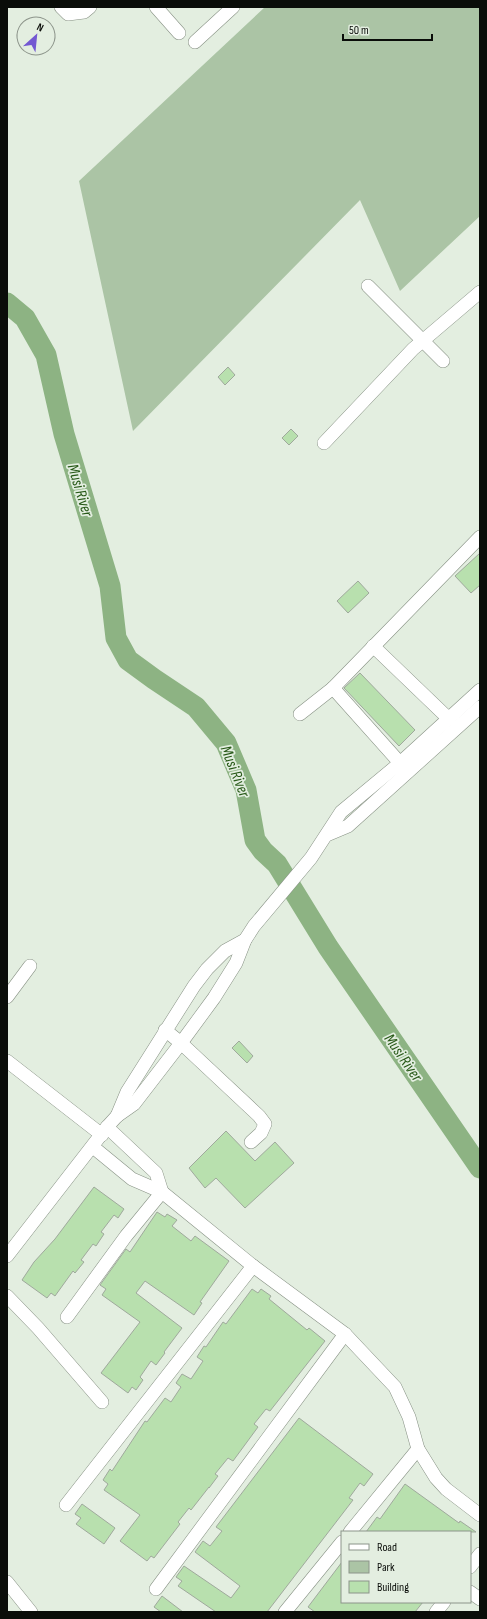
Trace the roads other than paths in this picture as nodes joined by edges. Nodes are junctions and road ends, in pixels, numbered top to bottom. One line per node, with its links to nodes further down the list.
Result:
1 (61, 7): 2 (street)
2 (90, 7)
3 (156, 7): 5 (street)
4 (233, 7): 6 (street)
5 (179, 33)
6 (195, 42)
7 (368, 286): 9 (street)
8 (480, 292): 9 (street)
9 (424, 341): 10 (street); 11 (street)
10 (443, 361)
11 (324, 443)
12 (480, 537): 13 (street)
13 (373, 646): 14 (street); 18 (street)
14 (333, 688): 17 (street); 19 (street)
15 (480, 690): 18 (street)
16 (480, 708): 20 (street)
17 (300, 714)
18 (449, 719): 19 (street)
19 (400, 762): 20 (street)
20 (329, 834): 21 (street)
21 (245, 940): 24 (street); 25 (street)
22 (30, 966): 23 (street)
23 (7, 997)
24 (165, 1030): 25 (street); 27 (street)
25 (181, 1043): 27 (street); 29 (street)
26 (7, 1061): 28 (street)
27 (117, 1116): 28 (street)
28 (105, 1131): 30 (street); 31 (street)
29 (251, 1142)
30 (93, 1147): 31 (street); 32 (street)
31 (162, 1192): 33 (street); 35 (street)
32 (7, 1256)
33 (253, 1266): 36 (street); 39 (street)
34 (7, 1296): 37 (street)
35 (67, 1317)
36 (345, 1334): 38 (street); 46 (street)
37 (102, 1402)
38 (418, 1449): 40 (street); 41 (street)
39 (66, 1505)
40 (480, 1515)
41 (351, 1531)
42 (341, 1543): 51 (street)
43 (480, 1554): 44 (street)
44 (471, 1566)
45 (7, 1582): 50 (street)
46 (156, 1589)
47 (471, 1593): 48 (street)
48 (480, 1599)
49 (443, 1603): 52 (street)
50 (31, 1612)
51 (285, 1612)
52 (436, 1612)

